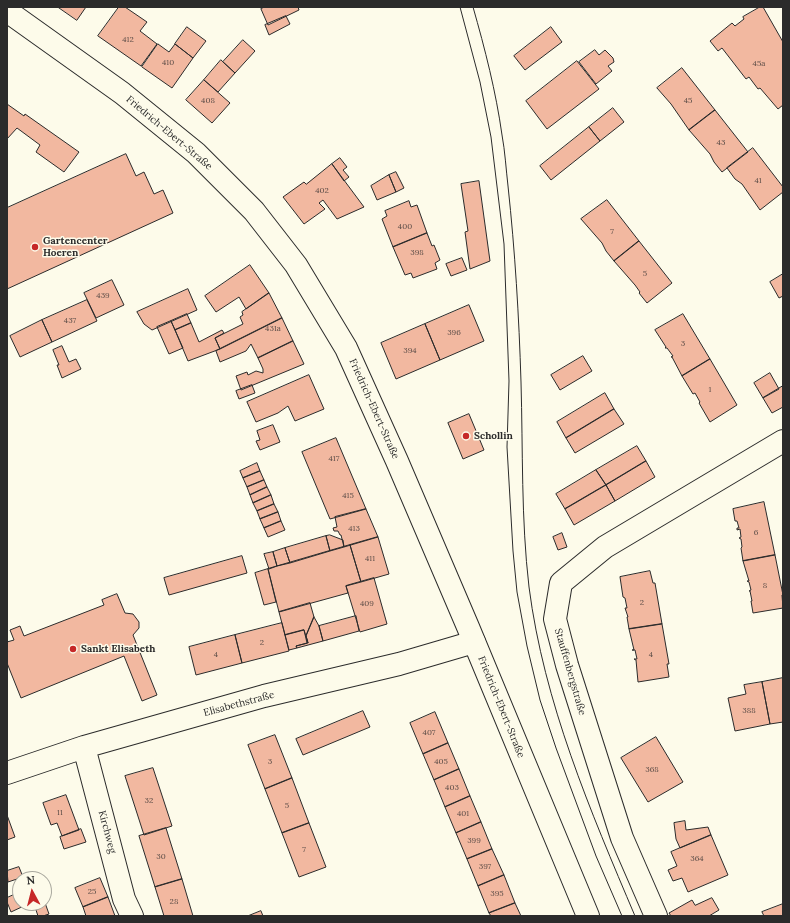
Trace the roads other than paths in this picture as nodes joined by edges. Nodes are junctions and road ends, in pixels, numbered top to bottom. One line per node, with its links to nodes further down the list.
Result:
1 (7, 11): 3 (street, Friedrich-Ebert-Straße)
2 (783, 441): 8 (street, Stauffenbergstraße)
3 (474, 642): 4 (street, Elisabethstraße); 7 (street, Friedrich-Ebert-Straße)
4 (84, 747): 5 (street, Elisabethstraße); 6 (street, Kirchweg)
5 (7, 773)
6 (132, 916)
7 (588, 916)
8 (656, 916)

